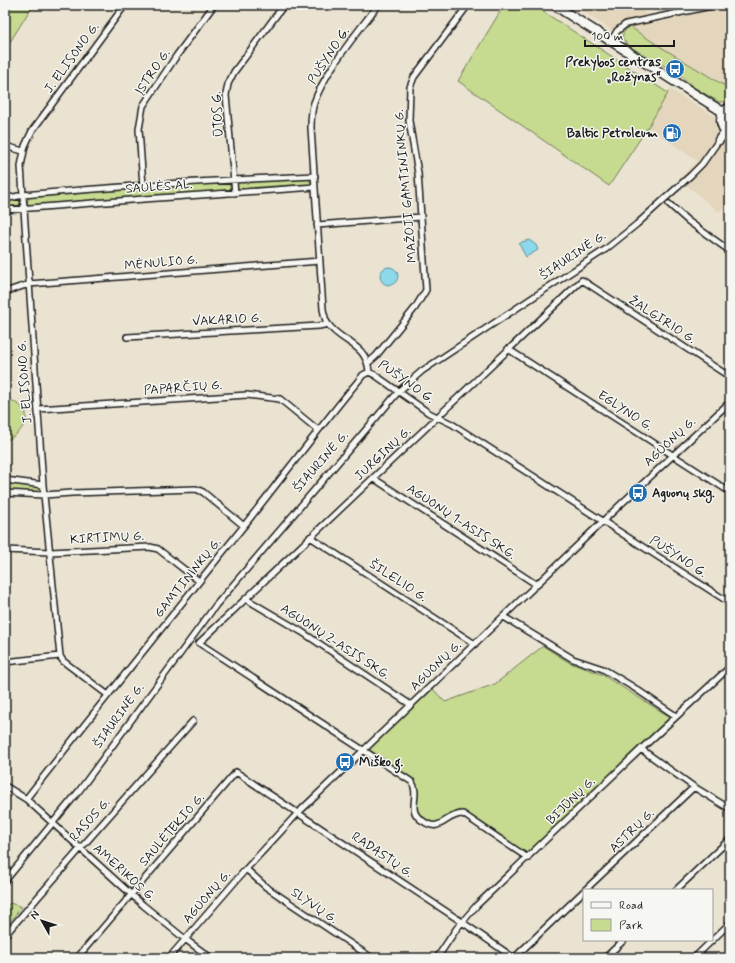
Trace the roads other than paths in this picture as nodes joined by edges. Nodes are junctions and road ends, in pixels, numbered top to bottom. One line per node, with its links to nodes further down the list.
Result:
1 (125, 5): 13 (street, J. ELISONO G.)
2 (214, 5): 16 (street, ĮSTRO G.)
3 (284, 5): 15 (street, ŪTOS G.)
4 (378, 5): 14 (street, PUŠYNO G.)
5 (468, 5): 24 (street, MAŽOJI GAMTININKŲ G.)
6 (554, 5): 8 (main road)
7 (716, 5): 8 (street)
8 (610, 41): 9 (main road)
9 (727, 109): 10 (main road)
10 (728, 133): 11 (main road, ŠIAURINĖ G.)
11 (719, 140): 37 (street, ŠIAURINĖ G.)
12 (5, 146): 13 (street)
13 (23, 151): 19 (street, J. ELISONO G.)
14 (314, 176): 15 (street, SAULĖS AL.); 17 (street, PUŠYNO G.)
15 (234, 179): 16 (street, SAULĖS AL.); 18 (street, ŪTOS G.)
16 (143, 186): 19 (street, SAULĖS AL.)
17 (315, 187): 18 (street, SAULĖS AL.); 25 (street, PUŠYNO G.)
18 (235, 193): 22 (street, SAULĖS AL.)
19 (23, 195): 20 (street, SAULĖS AL.); 22 (street, J. ELISONO G.)
20 (5, 199)
21 (669, 204): 26 (street)
22 (24, 208): 23 (street, SAULĖS AL.); 29 (street, J. ELISONO G.)
23 (5, 210)
24 (421, 217): 25 (street); 34 (street, MAŽOJI GAMTININKŲ G.)
25 (317, 225): 27 (street, PUŠYNO G.)
26 (730, 251)
27 (320, 261): 29 (street, MĖNULIO G.); 31 (street, PUŠYNO G.)
28 (582, 280): 33 (street, JURGINŲ G.); 36 (street, ŽALGIRIO G.)
29 (29, 284): 30 (street, MĖNULIO G.); 39 (street, J. ELISONO G.)
30 (5, 292)
31 (328, 324): 32 (street, VAKARIO G.); 34 (street, PUŠYNO G.)
32 (127, 337)
33 (508, 349): 40 (street, JURGINŲ G.); 42 (street, EGLYNO G.)
34 (368, 363): 35 (street, PUŠYNO G.)
35 (369, 372): 37 (street, PUŠYNO G.); 41 (street, GAMTININKŲ G.)
36 (730, 377)
37 (399, 391): 40 (street, PUŠYNO G.); 75 (street, ŠIAURINĖ G.)
38 (730, 402): 42 (street, AGUONŲ G.)
39 (38, 409): 41 (street, PAPARČIŲ G.); 45 (street, J. ELISONO G.)
40 (438, 417): 43 (street, JURGINŲ G.); 49 (street, PUŠYNO G.)
41 (318, 430): 50 (street, GAMTININKŲ G.)
42 (673, 455): 46 (street, EGLYNO G.); 49 (street, AGUONŲ G.)
43 (373, 478): 51 (street, JURGINŲ G.); 55 (street, AGUONŲ 1-ASIS SKG.)
44 (5, 480): 45 (street)
45 (43, 485): 48 (street, J. ELISONO G.)
46 (730, 492)
47 (5, 493): 48 (street)
48 (44, 495): 50 (street); 53 (street, J. ELISONO G.)
49 (603, 521): 55 (street, AGUONŲ G.); 57 (street, PUŠYNO G.)
50 (244, 526): 54 (street, GAMTININKŲ G.)
51 (310, 537): 56 (street, JURGINŲ G.); 59 (street, ŠILELIO G.)
52 (5, 550): 53 (street, KIRTIMŲ G.)
53 (50, 552): 54 (street, KIRTIMŲ G.); 60 (street, J. ELISONO G.)
54 (199, 581): 63 (street, GAMTININKŲ G.)
55 (537, 585): 58 (street, AGUONŲ G.)
56 (246, 599): 64 (street, AGUONŲ 2-ASIS SKG.); 68 (street, JURGINŲ G.)
57 (730, 604)
58 (504, 617): 59 (street, AGUONŲ G.); 65 (street)
59 (475, 644): 64 (street, AGUONŲ G.)
60 (60, 656): 61 (street); 63 (street)
61 (5, 662)
62 (730, 667): 65 (street, BIJŪNŲ G.)
63 (108, 695): 72 (street, GAMTININKŲ G.)
64 (411, 705): 68 (street, AGUONŲ G.)
65 (676, 716): 67 (street, BIJŪNŲ G.)
66 (193, 721): 77 (street, RASOS G.)
67 (641, 748): 71 (street); 78 (street, BIJŪNŲ G.)
68 (363, 751): 74 (street, AGUONŲ G.); 78 (street)
69 (236, 772): 74 (street, RADASTŲ G.); 84 (street, SAULĖTEKIO G.)
70 (5, 786): 72 (street, AMERIKOS G.)
71 (694, 788): 73 (street); 81 (street, ASTRŲ G.)
72 (26, 799): 75 (street, AMERIKOS G.)
73 (730, 809)
74 (298, 812): 79 (street, AGUONŲ G.); 85 (street, RADASTŲ G.)
75 (54, 824): 77 (street, AMERIKOS G.); 80 (street, ŠIAURINĖ G.)
76 (730, 839): 82 (street)
77 (80, 849): 84 (street, AMERIKOS G.); 87 (street, RASOS G.)
78 (528, 858): 85 (street, BIJŪNŲ G.)
79 (246, 869): 88 (street, AGUONŲ G.); 95 (street, SLYVŲ G.)
80 (5, 881)
81 (587, 889)
82 (677, 889)
83 (583, 893): 97 (street, ASTRŲ G.)
84 (130, 895): 88 (street, AMERIKOS G.); 92 (street, SAULĖTEKIO G.)
85 (462, 922): 96 (street, BIJŪNŲ G.); 97 (street, RADASTŲ G.)
86 (730, 924): 89 (street)
87 (5, 935)
88 (185, 939): 93 (street, AGUONŲ G.); 94 (street, AMERIKOS G.)
89 (713, 940)
90 (623, 941): 98 (street)
91 (712, 941): 99 (street)
92 (77, 958)
93 (169, 958)
94 (211, 958)
95 (372, 958)
96 (437, 958)
97 (514, 958)
98 (605, 958)
99 (694, 958)

